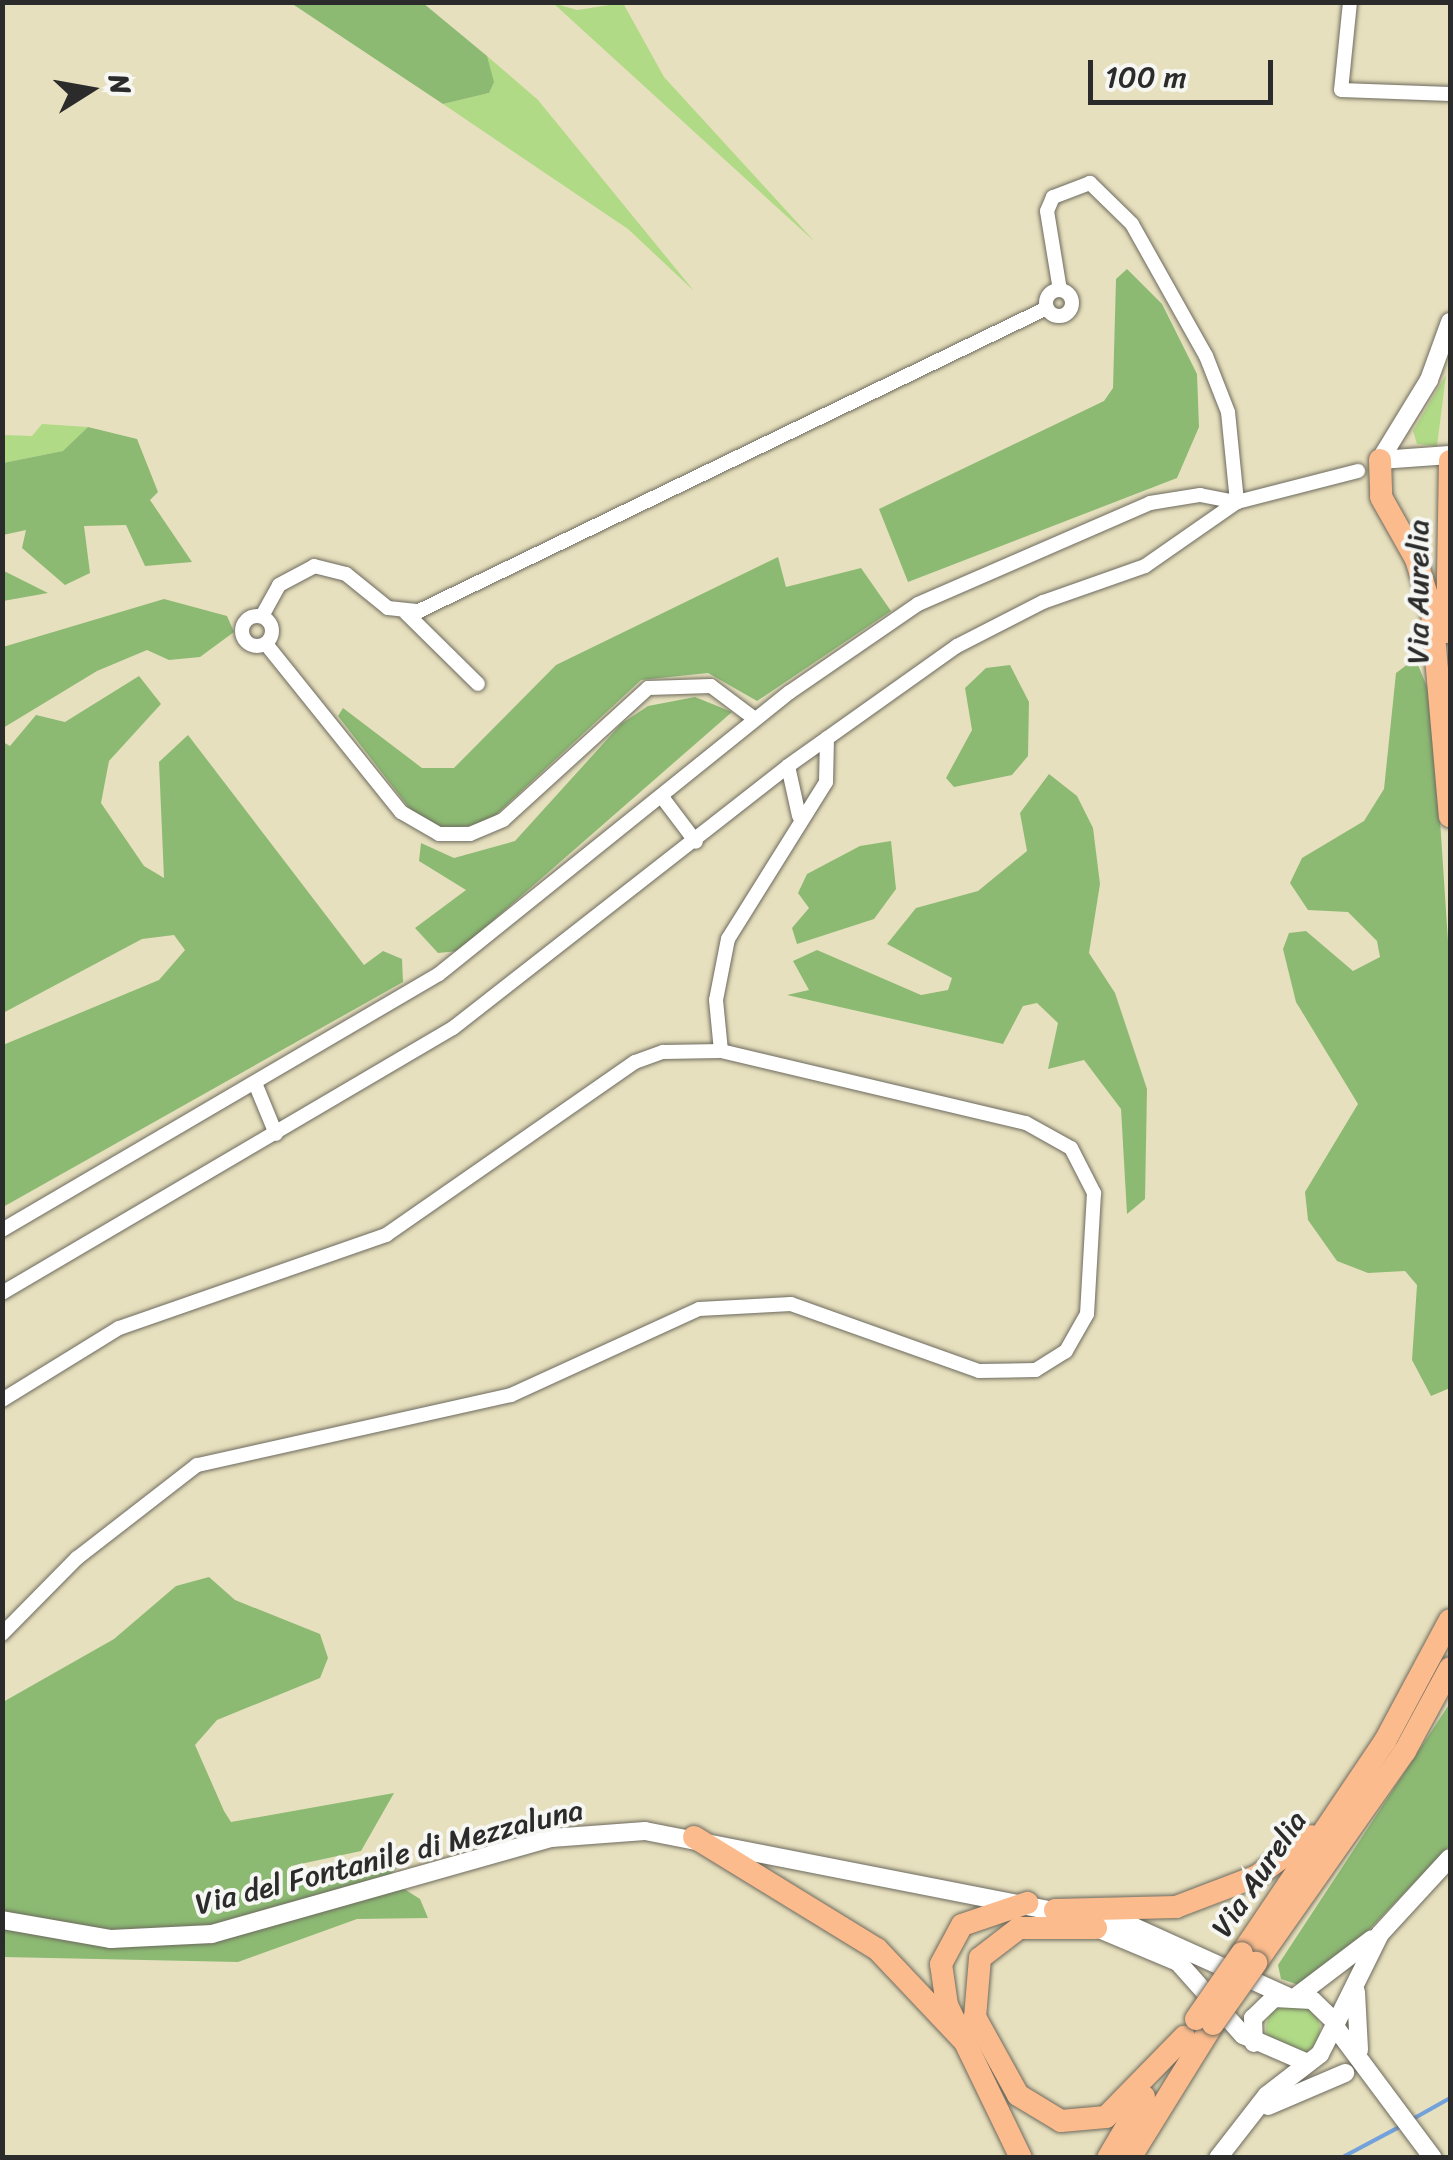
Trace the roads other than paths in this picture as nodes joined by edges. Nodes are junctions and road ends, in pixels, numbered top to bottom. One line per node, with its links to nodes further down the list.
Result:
1 (1350, 2): 2 (street)
2 (1450, 94)
3 (1060, 290): 4 (street); 4 (street); 9 (street)
4 (1047, 308): 10 (street)
5 (1450, 322): 7 (street)
6 (1450, 458): 7 (street); 8 (highway, Via Aurelia)
7 (1369, 465): 9 (street); 20 (highway)
8 (1449, 489): 15 (highway, Via Aurelia)
9 (1237, 502): 14 (street); 16 (street)
10 (406, 613): 11 (street); 13 (street)
11 (262, 616): 12 (street); 12 (street)
12 (266, 644): 14 (street)
13 (478, 684)
14 (755, 719): 18 (street)
15 (1450, 722)
16 (827, 738): 17 (street); 19 (street)
17 (788, 766): 19 (street); 21 (street)
18 (662, 797): 21 (street); 23 (street)
19 (799, 816): 22 (street)
20 (1450, 816)
21 (696, 842): 24 (street)
22 (721, 1051): 27 (street); 29 (street)
23 (255, 1082): 24 (street); 25 (street)
24 (276, 1134): 26 (street)
25 (2, 1230)
26 (2, 1293)
27 (2, 1400)
28 (1450, 1620): 31 (highway, Via Aurelia)
29 (2, 1634)
30 (1450, 1668): 39 (highway, Via Aurelia)
31 (1367, 1768): 35 (highway); 39 (highway, Via Aurelia)
32 (694, 1837): 34 (street, Via del Fontanile di Mezzaluna); 36 (street, Via del Fontanile di Mezzaluna); 44 (highway)
33 (1450, 1858): 38 (street)
34 (1028, 1904): 35 (street, Via del Fontanile di Mezzaluna); 44 (highway)
35 (1055, 1910): 37 (street, Via del Fontanile di Mezzaluna)
36 (2, 1920)
37 (1088, 1922): 41 (street, Via del Fontanile di Mezzaluna); 42 (highway); 45 (street, Via del Fontanile di Mezzaluna)
38 (1380, 1934): 40 (street); 41 (street)
39 (1249, 1958): 42 (highway, Via Aurelia, bridge)
40 (1362, 1968): 43 (street); 46 (street)
41 (1292, 1996): 43 (street, Via del Fontanile di Mezzaluna); 45 (street)
42 (1198, 2026): 52 (highway, Via Aurelia); 53 (highway, Via Aurelia)
43 (1336, 2026): 46 (street); 47 (street)
44 (965, 2042): 51 (highway)
45 (1254, 2043): 47 (street)
46 (1361, 2060): 49 (street)
47 (1309, 2062): 48 (street); 50 (street)
48 (1345, 2073): 49 (street); 50 (street)
49 (1388, 2103): 55 (street)
50 (1249, 2118): 54 (street)
51 (1022, 2158)
52 (1108, 2158)
53 (1130, 2158)
54 (1218, 2158)
55 (1433, 2158)

